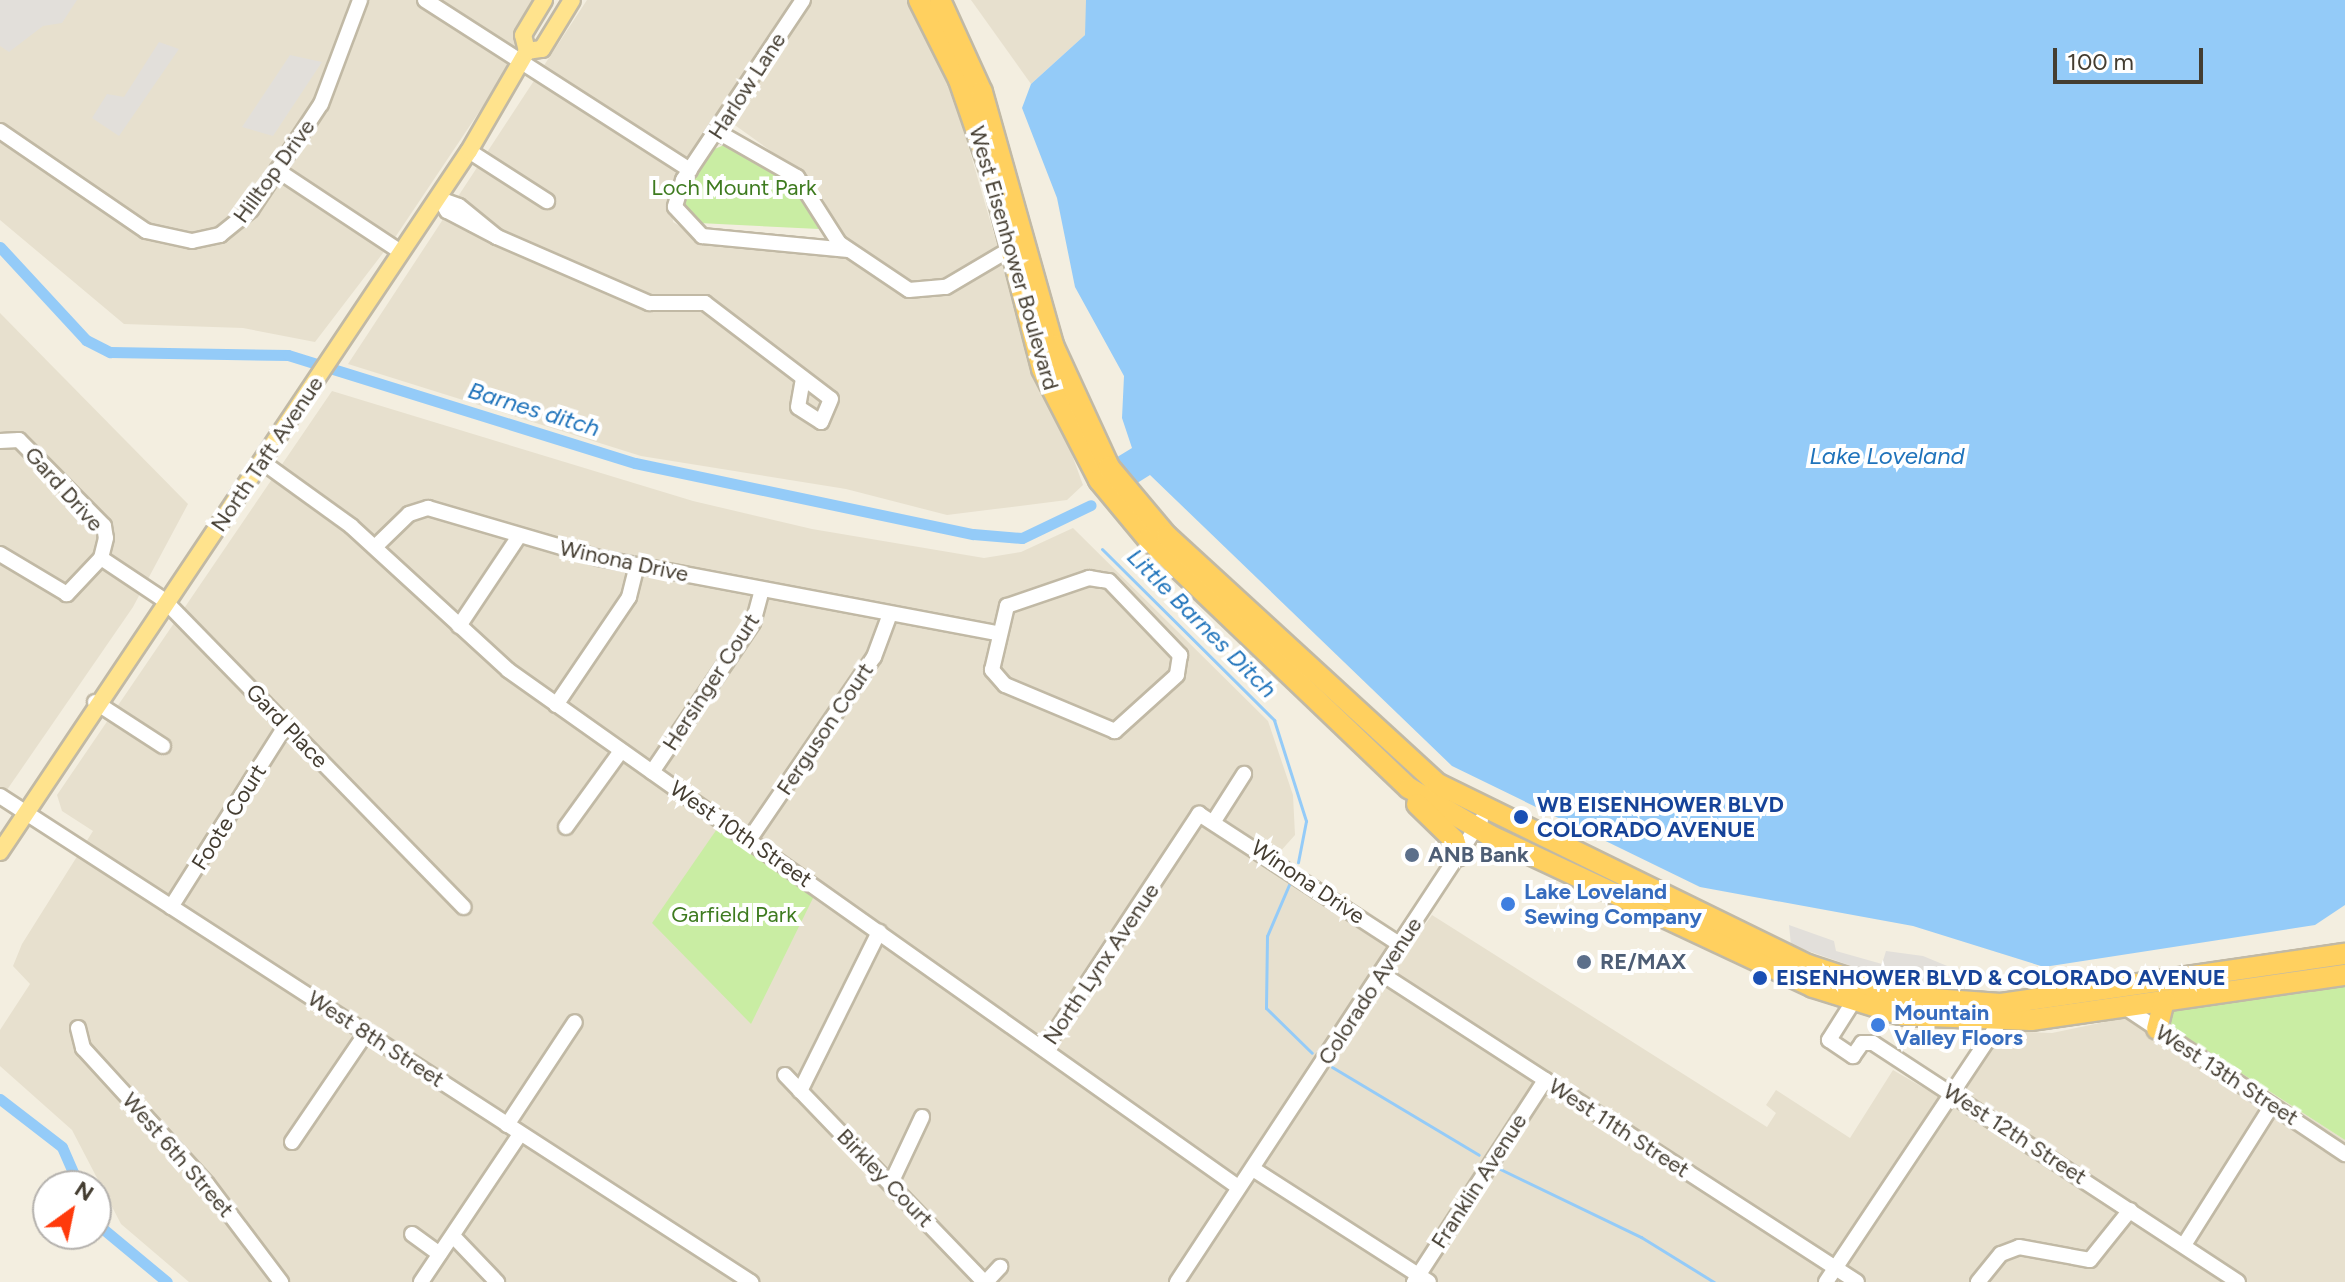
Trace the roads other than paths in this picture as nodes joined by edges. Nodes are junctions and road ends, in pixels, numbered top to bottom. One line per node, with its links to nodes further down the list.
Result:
1 (360, 0): 12 (street, Hilltop Drive)
2 (425, 0): 8 (street)
3 (544, 0): 8 (main road, North Taft Avenue)
4 (572, 0): 8 (main road, North Taft Avenue)
5 (803, 0): 10 (street, Harlow Lane)
6 (919, 0): 16 (highway, West Eisenhower Boulevard)
7 (940, 0): 16 (highway, West Eisenhower Boulevard)
8 (523, 56): 11 (main road, North Taft Avenue); 13 (street)
9 (0, 131): 12 (street, Hilltop Drive)
10 (718, 132): 13 (street, Harlow Lane); 17 (street)
11 (469, 151): 14 (main road, North Taft Avenue); 15 (street)
12 (277, 170): 18 (street)
13 (690, 170): 17 (street, Harlow Lane)
14 (439, 200): 18 (main road, North Taft Avenue); 19 (street)
15 (547, 201)
16 (1018, 244): 17 (street); 39 (highway, West Eisenhower Boulevard); 42 (highway, West Eisenhower Boulevard)
17 (848, 250)
18 (401, 252): 21 (main road, North Taft Avenue)
19 (803, 378)
20 (0, 441): 25 (street, Gard Drive)
21 (261, 461): 23 (street, West 10th Street); 28 (main road, North Taft Avenue)
22 (519, 536): 23 (street, Winona Drive); 26 (street, Winona Drive); 30 (street)
23 (375, 547): 30 (street, West 10th Street)
24 (0, 554): 25 (street)
25 (101, 558): 28 (street, Gard Place)
26 (637, 566): 27 (street, Winona Drive); 33 (street)
27 (762, 589): 29 (street, Winona Drive); 37 (street, Hersinger Court)
28 (164, 600): 32 (main road, North Taft Avenue); 34 (street, Gard Place)
29 (890, 614): 31 (street, Winona Drive); 45 (street, Ferguson Court)
30 (459, 626): 33 (street, West 10th Street)
31 (997, 633): 31 (street)
32 (95, 702): 35 (street); 41 (main road, North Taft Avenue)
33 (556, 705): 36 (street, West 10th Street)
34 (286, 725): 48 (street, Foote Court); 49 (street, Gard Place)
35 (163, 746)
36 (621, 751): 37 (street, West 10th Street); 44 (street)
37 (652, 772): 45 (street, West 10th Street)
38 (1244, 774): 43 (street)
39 (1405, 785): 42 (highway, West Eisenhower Boulevard); 47 (highway)
40 (0, 796): 41 (street, West 8th Street)
41 (24, 812): 46 (main road, North Taft Avenue); 48 (street, West 8th Street)
42 (1481, 820): 47 (street, Colorado Avenue); 56 (highway, West Eisenhower Boulevard); 59 (highway, West Eisenhower Boulevard)
43 (1214, 821): 52 (street, Winona Drive); 65 (street, North Lynx Avenue)
44 (566, 827)
45 (749, 840): 50 (street, West 10th Street)
46 (0, 852)
47 (1459, 855): 52 (street, Colorado Avenue)
48 (171, 907): 64 (street, West 8th Street)
49 (464, 907)
50 (879, 932): 65 (street, West 10th Street); 68 (street)
51 (2345, 942): 53 (highway)
52 (1401, 945): 54 (street, Colorado Avenue)
53 (2335, 954): 57 (highway, West Eisenhower Boulevard)
54 (1382, 974): 67 (street, West 11th Street); 76 (street, Colorado Avenue)
55 (2345, 975): 58 (highway, West Eisenhower Boulevard)
56 (1883, 991): 57 (highway, West Eisenhower Boulevard); 59 (highway)
57 (2122, 998): 58 (highway, West Eisenhower Boulevard); 61 (highway, West Eisenhower Boulevard); 63 (street, West 13th Street)
58 (2164, 1000): 63 (highway)
59 (1853, 1002): 61 (highway, West Eisenhower Boulevard); 69 (street, West 12th Street)
60 (575, 1022): 72 (street)
61 (1999, 1023): 69 (street)
62 (78, 1028): 87 (street, West 6th Street)
63 (2157, 1029): 70 (street, West 13th Street)
64 (366, 1033): 72 (street, West 8th Street); 74 (street)
65 (1044, 1049): 78 (street, West 10th Street)
66 (785, 1075): 68 (street, Birkley Court)
67 (1545, 1080): 85 (street, West 11th Street); 86 (street, Franklin Avenue)
68 (800, 1091): 77 (street, Birkley Court)
69 (1954, 1093): 79 (street, West 12th Street); 85 (street)
70 (2272, 1105): 75 (street, West 13th Street); 82 (street)
71 (922, 1117): 77 (street)
72 (507, 1125): 73 (street, West 8th Street)
73 (520, 1134): 81 (street); 90 (street, West 8th Street)
74 (292, 1142)
75 (2345, 1154)
76 (1253, 1169): 78 (street, Colorado Avenue); 86 (street)
77 (891, 1183): 91 (street, Birkley Court)
78 (1238, 1187): 92 (street)
79 (2130, 1210): 82 (street, West 12th Street); 95 (street)
80 (412, 1234): 83 (street)
81 (453, 1236): 83 (street); 89 (street)
82 (2184, 1245): 96 (street, West 12th Street)
83 (440, 1254): 88 (street)
84 (1000, 1267): 91 (street, Birkley Court)
85 (1836, 1268): 93 (street); 94 (street, West 11th Street)
86 (1420, 1280)
87 (281, 1282)
88 (421, 1282)
89 (497, 1282)
90 (751, 1282)
91 (985, 1282)
92 (1177, 1282)
93 (1826, 1282)
94 (1857, 1282)
95 (1978, 1282)
96 (2238, 1282)

